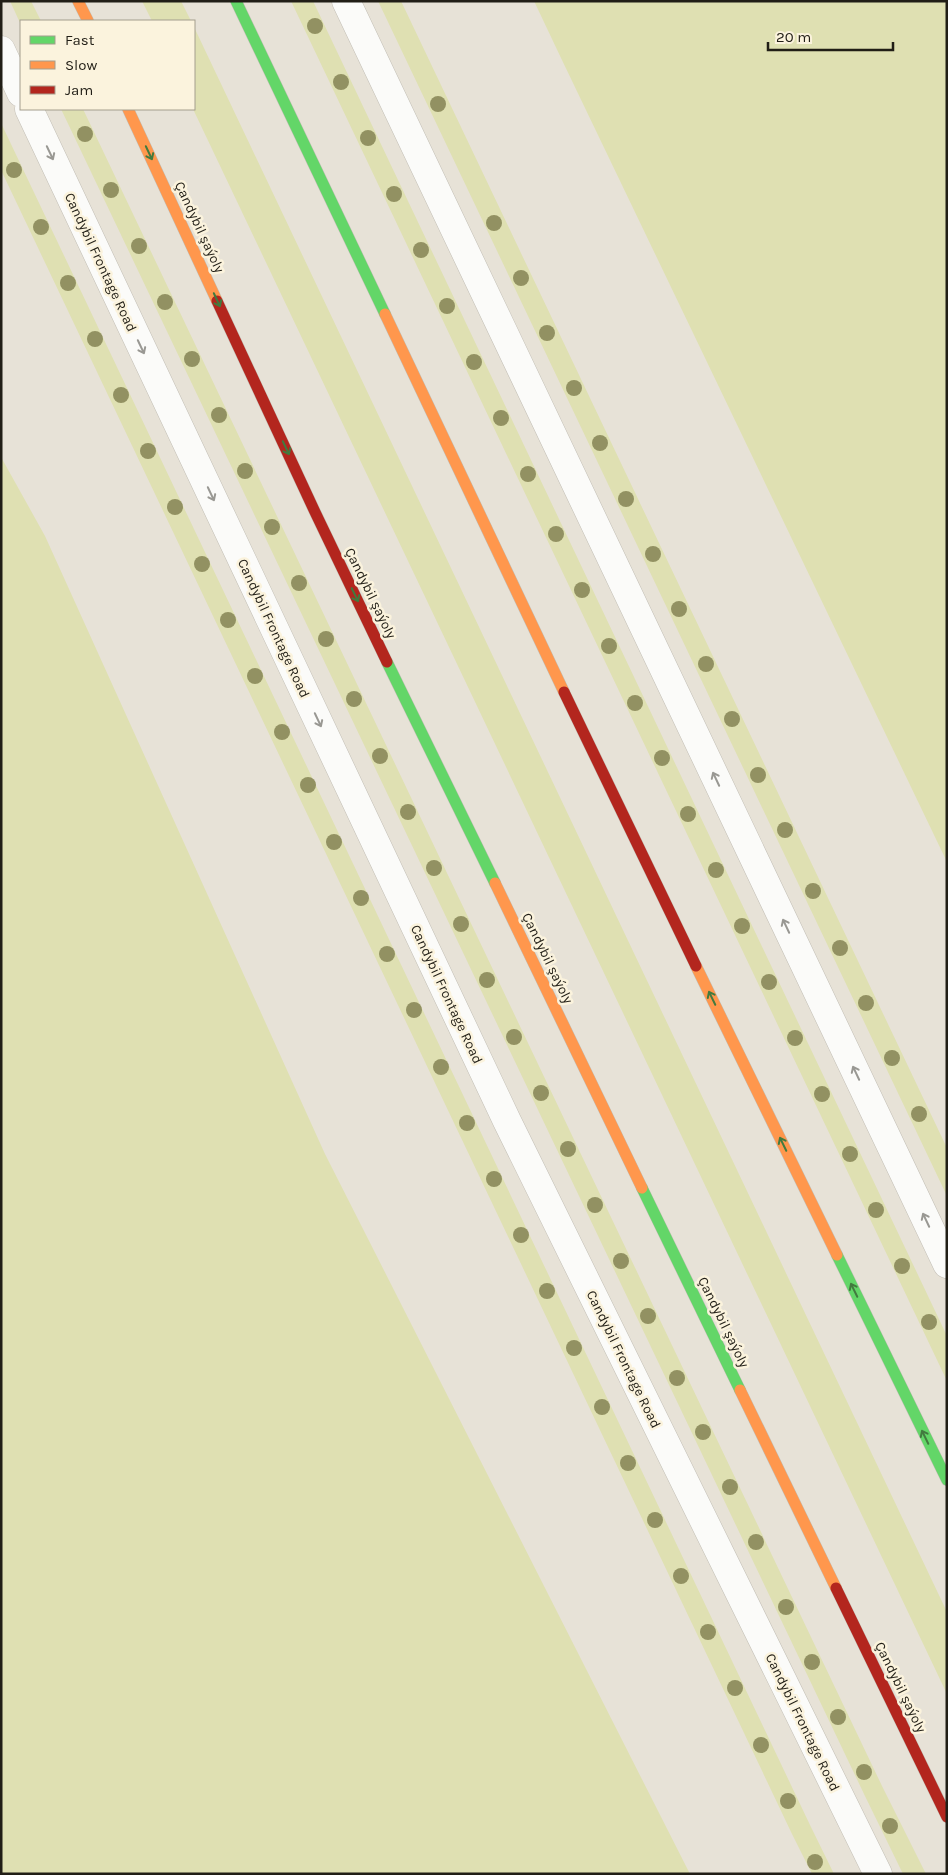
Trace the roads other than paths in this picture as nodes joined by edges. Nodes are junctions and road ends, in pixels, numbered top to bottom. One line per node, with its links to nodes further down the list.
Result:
1 (78, 1): 4 (main road)
2 (236, 1): 10 (main road, one-way to 2)
3 (346, 1): 9 (street, one-way to 3)
4 (88, 20)
5 (1, 50): 6 (street)
6 (20, 91)
7 (29, 110): 12 (street, Candybil Frontage Road, one-way to 12)
8 (128, 110): 11 (main road, Çandybil şaýoly, one-way to 11)
9 (947, 1264)
10 (947, 1480)
11 (947, 1817)
12 (878, 1874)

